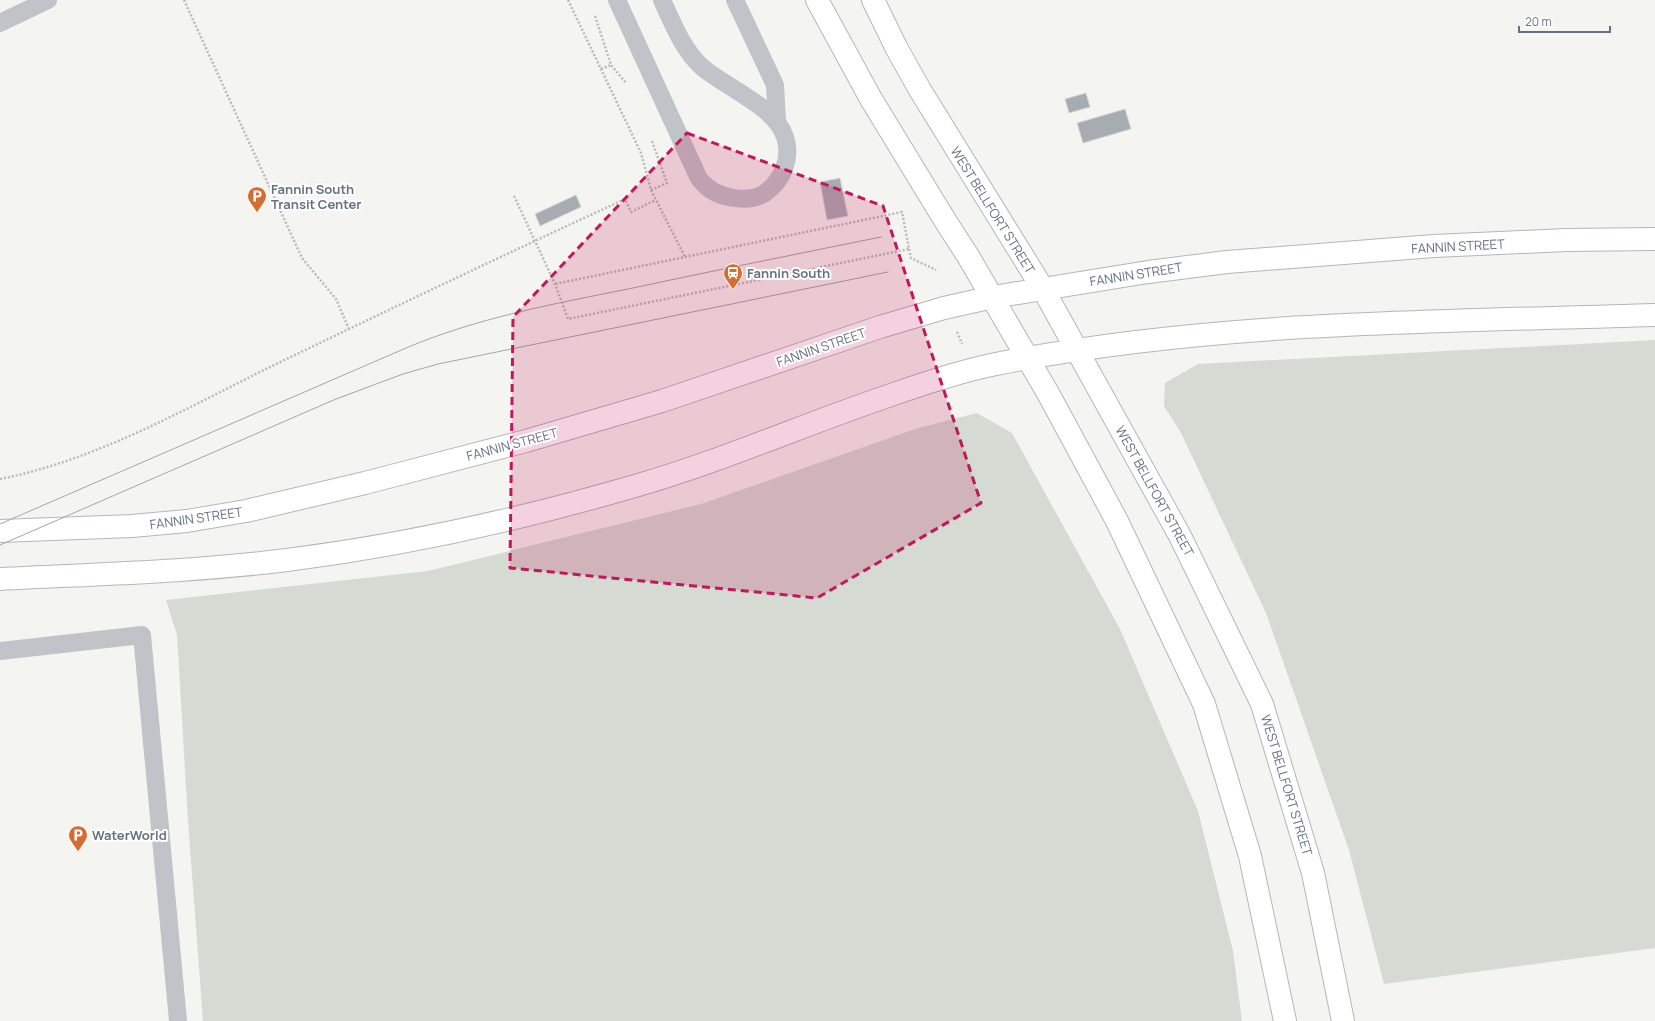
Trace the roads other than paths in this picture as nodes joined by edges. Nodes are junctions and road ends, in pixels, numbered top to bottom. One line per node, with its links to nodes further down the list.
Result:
1 (48, 0): 7 (lane)
2 (617, 0): 8 (lane)
3 (662, 0): 8 (lane)
4 (735, 0): 8 (lane)
5 (817, 0): 11 (main road)
6 (873, 0): 10 (main road, WEST BELLFORT STREET)
7 (0, 23)
8 (777, 121)
9 (1655, 239): 10 (main road, FANNIN STREET)
10 (1042, 288): 11 (main road, FANNIN STREET); 13 (main road, WEST BELLFORT STREET)
11 (993, 297): 14 (main road); 15 (main road, FANNIN STREET)
12 (1655, 315): 13 (main road)
13 (1078, 351): 14 (main road); 20 (main road, WEST BELLFORT STREET)
14 (1029, 358): 16 (main road); 19 (main road)
15 (0, 531)
16 (0, 579)
17 (0, 651): 18 (lane)
18 (178, 1021)
19 (1285, 1021)
20 (1343, 1021)

